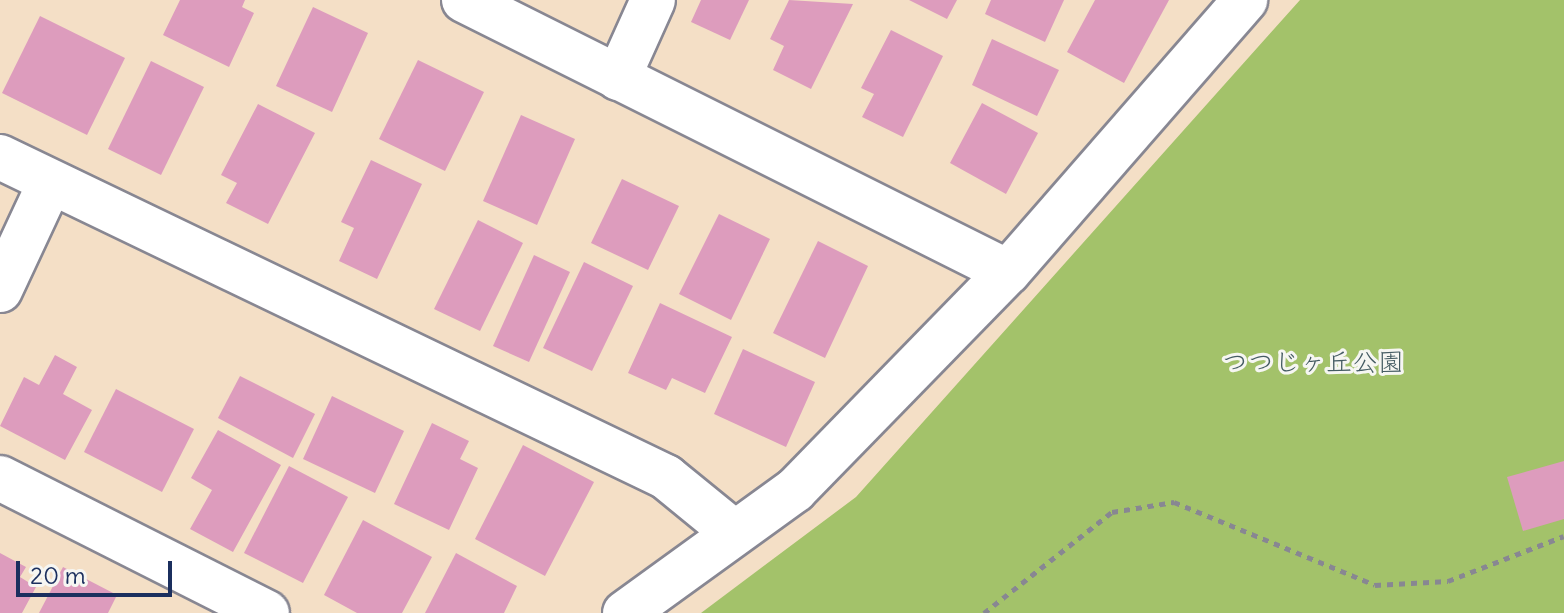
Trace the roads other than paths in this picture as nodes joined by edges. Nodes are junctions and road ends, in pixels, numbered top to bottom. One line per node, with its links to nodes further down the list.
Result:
1 (464, 0): 4 (street)
2 (653, 0): 4 (street)
3 (1245, 0): 7 (street)
4 (618, 78): 7 (street)
5 (0, 157): 6 (street)
6 (50, 183): 8 (street); 10 (street)
7 (1008, 272): 10 (street)
8 (0, 290)
9 (0, 478): 11 (street)
10 (731, 530): 12 (street)
11 (267, 613)
12 (625, 613)

